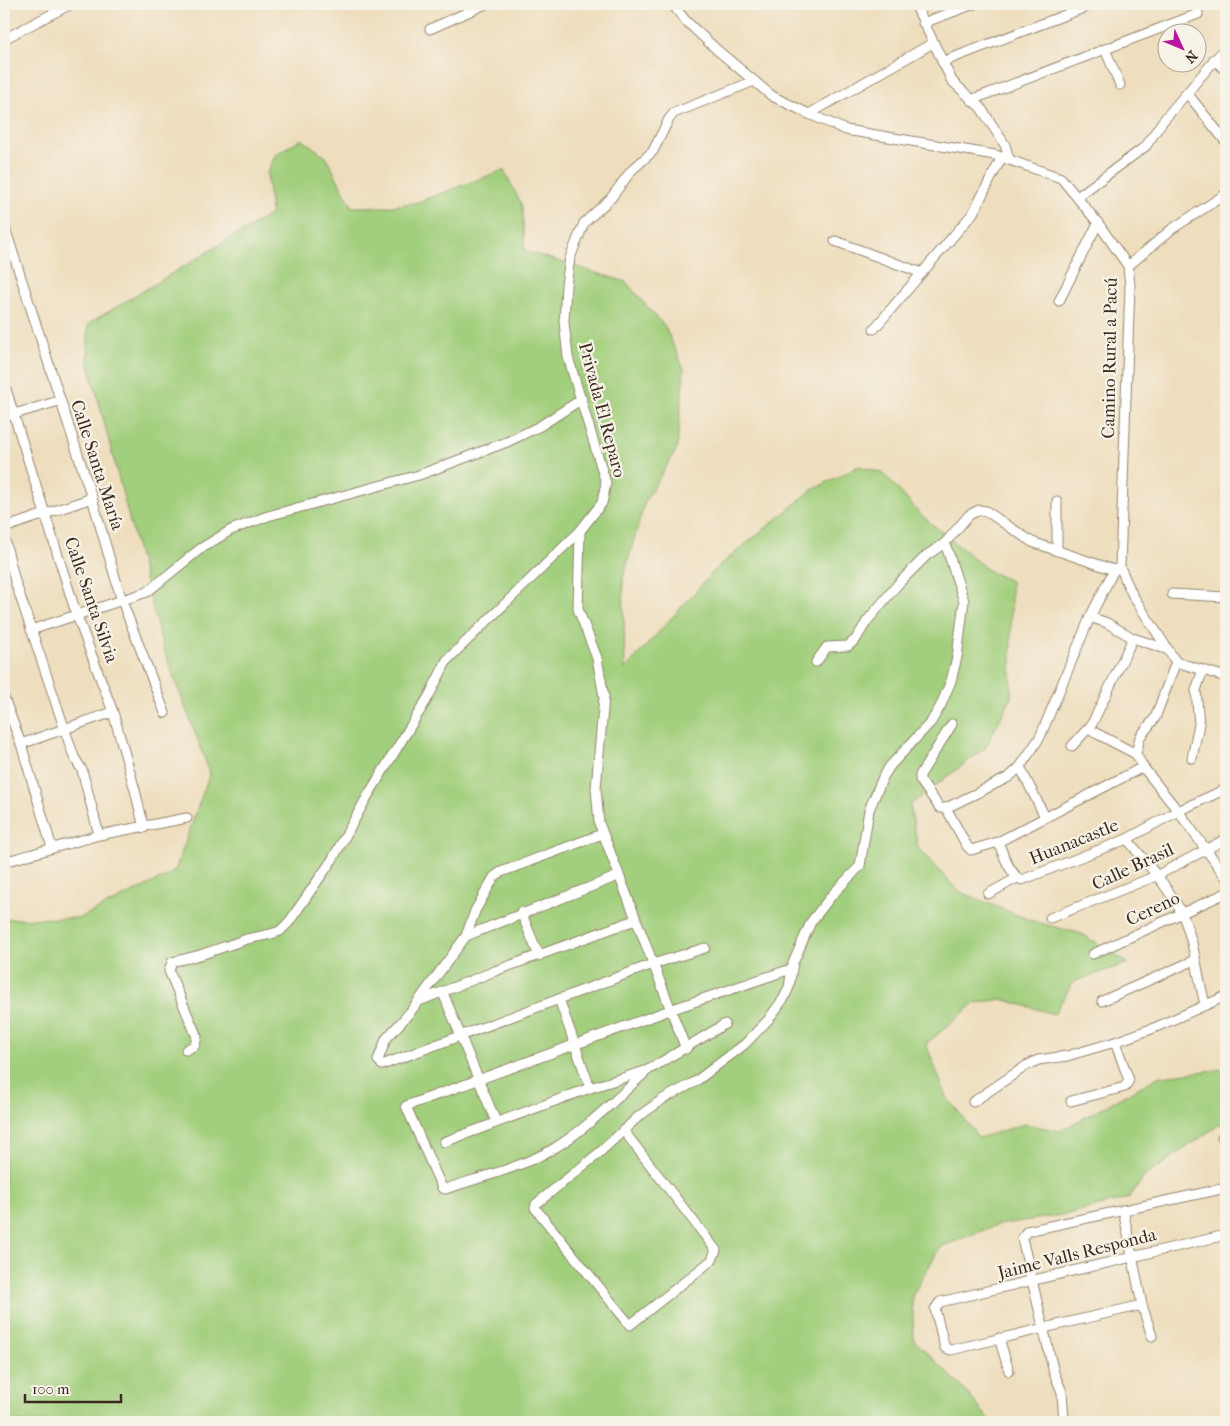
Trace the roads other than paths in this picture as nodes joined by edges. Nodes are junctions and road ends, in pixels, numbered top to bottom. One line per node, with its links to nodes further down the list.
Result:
1 (71, 4): 10 (street)
2 (486, 4): 9 (street)
3 (672, 4): 17 (street, Camino Rural a Pacú)
4 (915, 4): 8 (street)
5 (974, 4): 8 (street)
6 (1094, 4): 15 (street)
7 (1196, 4): 13 (street)
8 (921, 20): 11 (street)
9 (430, 28)
10 (4, 39)
11 (933, 43): 15 (street); 21 (street)
12 (1226, 47): 14 (street)
13 (1105, 49): 18 (street); 20 (street)
14 (1214, 59): 16 (street); 19 (street)
15 (942, 62): 20 (street)
16 (1226, 71)
17 (754, 80): 21 (street, Camino Rural a Pacú); 34 (street, Privada El Reparo)
18 (1120, 86)
19 (1187, 92): 22 (street); 25 (street)
20 (972, 100): 23 (street)
21 (809, 114): 23 (street, Camino Rural a Pacú)
22 (1226, 142)
23 (1006, 158): 25 (street, Camino Rural a Pacú); 30 (street)
24 (1226, 194): 29 (street)
25 (1078, 197): 26 (street, Camino Rural a Pacú)
26 (1098, 223): 29 (street, Camino Rural a Pacú); 31 (street)
27 (4, 225): 35 (street, Calle Santa María)
28 (835, 241): 30 (street)
29 (1128, 266): 46 (street, Camino Rural a Pacú)
30 (922, 273): 32 (street)
31 (1059, 301)
32 (874, 329)
33 (4, 383): 36 (street, Calle Santa Silvia)
34 (582, 399): 42 (street, Privada El Reparo); 49 (street)
35 (59, 401): 36 (street); 38 (street, Calle Santa María)
36 (14, 414): 37 (street); 40 (street, Calle Santa Silvia)
37 (4, 417)
38 (92, 498): 40 (street); 49 (street, Calle Santa María)
39 (1057, 501): 45 (street)
40 (44, 513): 41 (street); 50 (street, Calle Santa Silvia)
41 (4, 528)
42 (580, 531): 77 (street); 115 (street, Privada El Reparo)
43 (4, 537): 52 (street)
44 (944, 542): 45 (street); 55 (street); 102 (street)
45 (1058, 551): 46 (street)
46 (1117, 568): 51 (street); 54 (street, Camino Rural a Pacú)
47 (1172, 594): 48 (street)
48 (1226, 597)
49 (122, 601): 50 (street); 61 (street, Calle Santa María)
50 (77, 616): 52 (street); 60 (street, Calle Santa Silvia)
51 (1090, 617): 53 (street); 69 (street)
52 (31, 630): 63 (street)
53 (1133, 638): 54 (street); 64 (street)
54 (1166, 649): 56 (street, Camino Rural a Pacú)
55 (816, 662)
56 (1176, 662): 57 (street); 67 (street)
57 (1203, 670): 58 (street); 68 (street)
58 (1226, 677)
59 (4, 698): 65 (street)
60 (113, 712): 63 (street); 76 (street, Calle Santa Silvia)
61 (164, 713)
62 (952, 724): 72 (street)
63 (66, 728): 65 (street); 78 (street)
64 (1088, 729): 66 (street); 67 (street)
65 (21, 744): 82 (street)
66 (1072, 746)
67 (1136, 754): 70 (street)
68 (1192, 758)
69 (1020, 767): 72 (street); 74 (street)
70 (1143, 767): 73 (street); 74 (street)
71 (1226, 788): 73 (street, Huanacastle)
72 (946, 808): 81 (street)
73 (1178, 811): 79 (street, Huanacastle); 83 (street)
74 (1046, 817): 81 (street)
75 (187, 818): 76 (street)
76 (144, 828): 78 (street)
77 (602, 834): 86 (street); 96 (street)
78 (100, 835): 82 (street)
79 (1127, 839): 87 (street); 89 (street, Huanacastle)
80 (1226, 840): 83 (street, Calle Brasil)
81 (998, 842): 89 (street, Huanacastle)
82 (52, 848): 85 (street)
83 (1206, 849): 87 (street, Calle Brasil); 88 (street)
84 (4, 850): 85 (street)
85 (6, 861)
86 (618, 876): 92 (street); 95 (street)
87 (1156, 876): 93 (street); 94 (street, Calle Brasil)
88 (1226, 877)
89 (1017, 878): 91 (street)
90 (1226, 893): 93 (street, Cereno)
91 (988, 894)
92 (521, 912): 96 (street); 99 (street)
93 (1182, 913): 98 (street, Cereno); 100 (street)
94 (1050, 918)
95 (635, 920): 99 (street); 101 (street)
96 (466, 936): 106 (street)
97 (704, 948): 101 (street)
98 (1093, 954)
99 (539, 956): 103 (street)
100 (1195, 960): 107 (street); 108 (street)
101 (653, 964): 105 (street); 109 (street)
102 (791, 969): 109 (street); 122 (street)
103 (443, 993): 106 (street); 111 (street)
104 (1226, 996): 108 (street)
105 (559, 999): 111 (street); 113 (street)
106 (419, 1001): 111 (street)
107 (1102, 1001)
108 (1205, 1004): 112 (street)
109 (670, 1010): 113 (street); 114 (street)
110 (725, 1024): 114 (street)
111 (460, 1035): 117 (street)
112 (1115, 1042): 119 (street); 120 (street)
113 (574, 1044): 117 (street); 118 (street)
114 (686, 1049): 116 (street)
115 (186, 1050)
116 (648, 1070): 117 (street); 118 (street)
117 (478, 1078): 121 (street)
118 (590, 1088): 121 (street)
119 (1070, 1101)
120 (973, 1102)
121 (496, 1122): 123 (street)
122 (623, 1130): 122 (street)
123 (444, 1142)
124 (1226, 1188): 125 (street)
125 (1123, 1210): 127 (street); 128 (street)
126 (1226, 1235): 127 (street, Jaime Valls Responda)
127 (1131, 1257): 128 (street, Jaime Valls Responda); 129 (street)
128 (1032, 1282): 130 (street); 132 (street, Jaime Valls Responda)
129 (1142, 1305): 130 (street); 131 (street)
130 (1044, 1327): 132 (street); 134 (street)
131 (1152, 1336)
132 (999, 1338): 133 (street)
133 (1009, 1371)
134 (1064, 1422)

